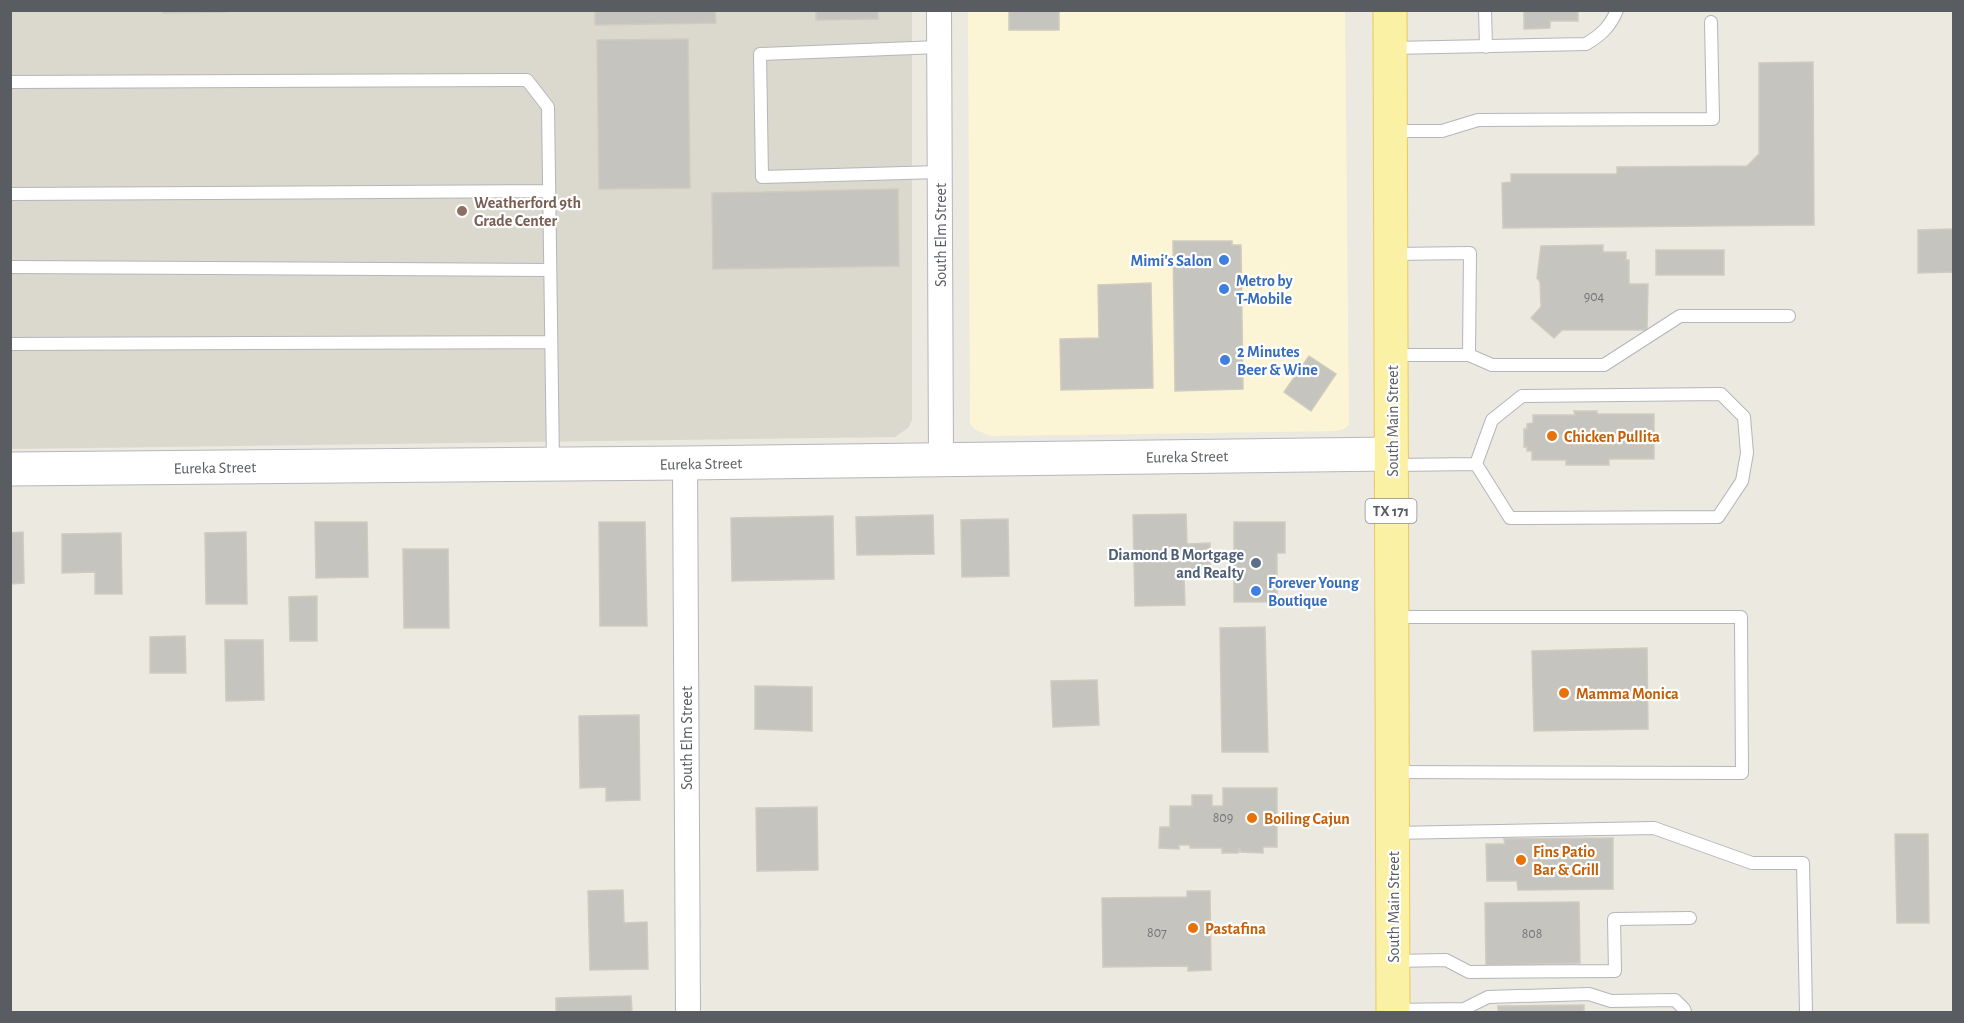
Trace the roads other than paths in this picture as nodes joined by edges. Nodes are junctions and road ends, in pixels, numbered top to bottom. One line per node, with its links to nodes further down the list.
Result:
1 (939, 10): 6 (street, South Elm Street)
2 (1390, 10): 8 (main road, South Main Street / TX 171)
3 (1485, 10): 7 (lane)
4 (1617, 10): 7 (lane)
5 (1711, 22): 10 (lane)
6 (939, 46): 11 (street, South Elm Street); 11 (lane)
7 (1486, 47): 8 (lane)
8 (1390, 48): 10 (main road, South Main Street / TX 171)
9 (10, 82): 12 (lane)
10 (1391, 131): 14 (main road, South Main Street / TX 171)
11 (940, 172): 22 (street, South Elm Street)
12 (549, 191): 13 (lane); 16 (lane)
13 (10, 194)
14 (1391, 254): 20 (main road, South Main Street / TX 171); 21 (lane)
15 (10, 267): 16 (lane)
16 (550, 270): 18 (lane)
17 (1790, 316): 21 (lane)
18 (551, 342): 19 (lane); 24 (lane)
19 (10, 344)
20 (1392, 355): 21 (lane); 23 (main road, South Main Street / TX 171)
21 (1469, 355)
22 (941, 459): 23 (street, Eureka Street); 25 (street, Eureka Street)
23 (1391, 460): 26 (lane); 28 (main road, South Main Street / TX 171)
24 (553, 464): 25 (street, Eureka Street); 27 (street, Eureka Street)
25 (685, 464): 35 (street, South Elm Street)
26 (1476, 464): 26 (lane)
27 (10, 469)
28 (1392, 617): 29 (main road, South Main Street / TX 171); 29 (lane)
29 (1392, 772): 30 (main road, South Main Street / TX 171)
30 (1392, 833): 32 (main road, South Main Street / TX 171); 37 (lane)
31 (1690, 918): 32 (lane)
32 (1393, 961): 33 (main road, South Main Street / TX 171)
33 (1393, 1011): 34 (lane)
34 (1464, 1011): 36 (lane)
35 (688, 1012)
36 (1684, 1012)
37 (1806, 1012)

